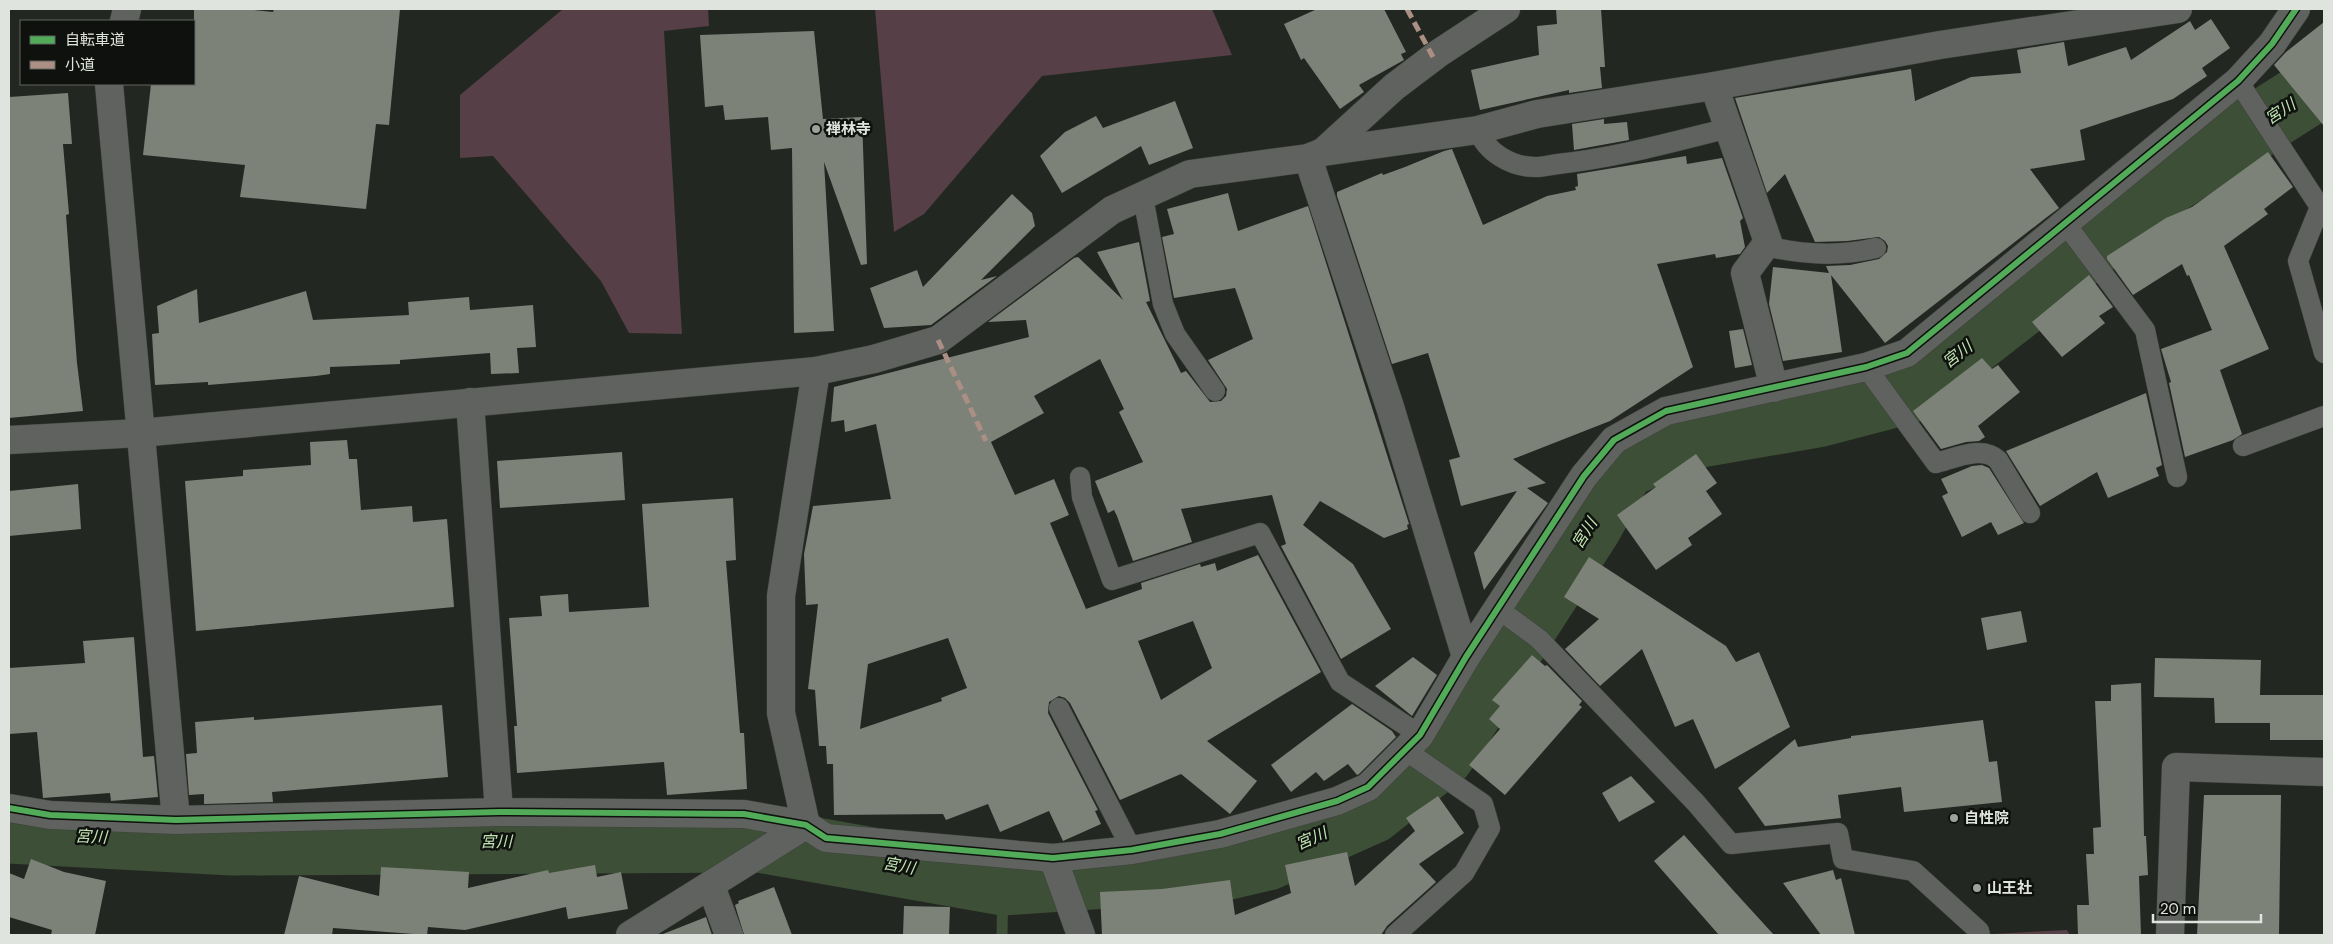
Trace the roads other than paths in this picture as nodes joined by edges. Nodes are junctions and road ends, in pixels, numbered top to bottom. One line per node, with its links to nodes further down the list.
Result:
1 (1506, 9): 10 (street)
2 (2178, 9): 4 (street)
3 (2296, 9): 5 (street)
4 (2141, 12): 7 (street)
5 (2238, 81): 12 (lane); 13 (street)
6 (109, 85): 23 (street)
7 (1714, 86): 8 (street); 9 (street)
8 (1729, 128): 9 (lane); 14 (street)
9 (1478, 130): 10 (street)
10 (1316, 155): 11 (street); 30 (street)
11 (1143, 197): 18 (street); 20 (lane)
12 (2322, 207): 16 (lane)
13 (2065, 223): 17 (street); 27 (lane)
14 (1766, 246): 15 (lane); 19 (street)
15 (1876, 248)
16 (2324, 352)
17 (1866, 368): 19 (street); 28 (lane)
18 (816, 371): 21 (street); 37 (street)
19 (1774, 388): 29 (street)
20 (1215, 391)
21 (470, 402): 23 (street); 35 (street)
22 (2324, 416): 25 (lane)
23 (140, 432): 24 (street); 36 (street)
24 (9, 440)
25 (2243, 446)
26 (1080, 477): 32 (lane)
27 (2177, 477)
28 (2030, 513)
29 (1497, 608): 30 (street); 45 (lane)
30 (1466, 657): 32 (street)
31 (1059, 708): 38 (lane)
32 (1413, 742): 38 (street); 44 (lane)
33 (2324, 772): 46 (street)
34 (9, 808): 36 (street)
35 (499, 812): 36 (street); 37 (street)
36 (176, 820)
37 (806, 825): 39 (street); 40 (street)
38 (1132, 850): 39 (street)
39 (1053, 858): 43 (street)
40 (711, 886): 41 (street); 42 (street)
41 (630, 935)
42 (729, 935)
43 (1080, 935)
44 (1395, 935)
45 (1980, 935)
46 (2170, 935)

